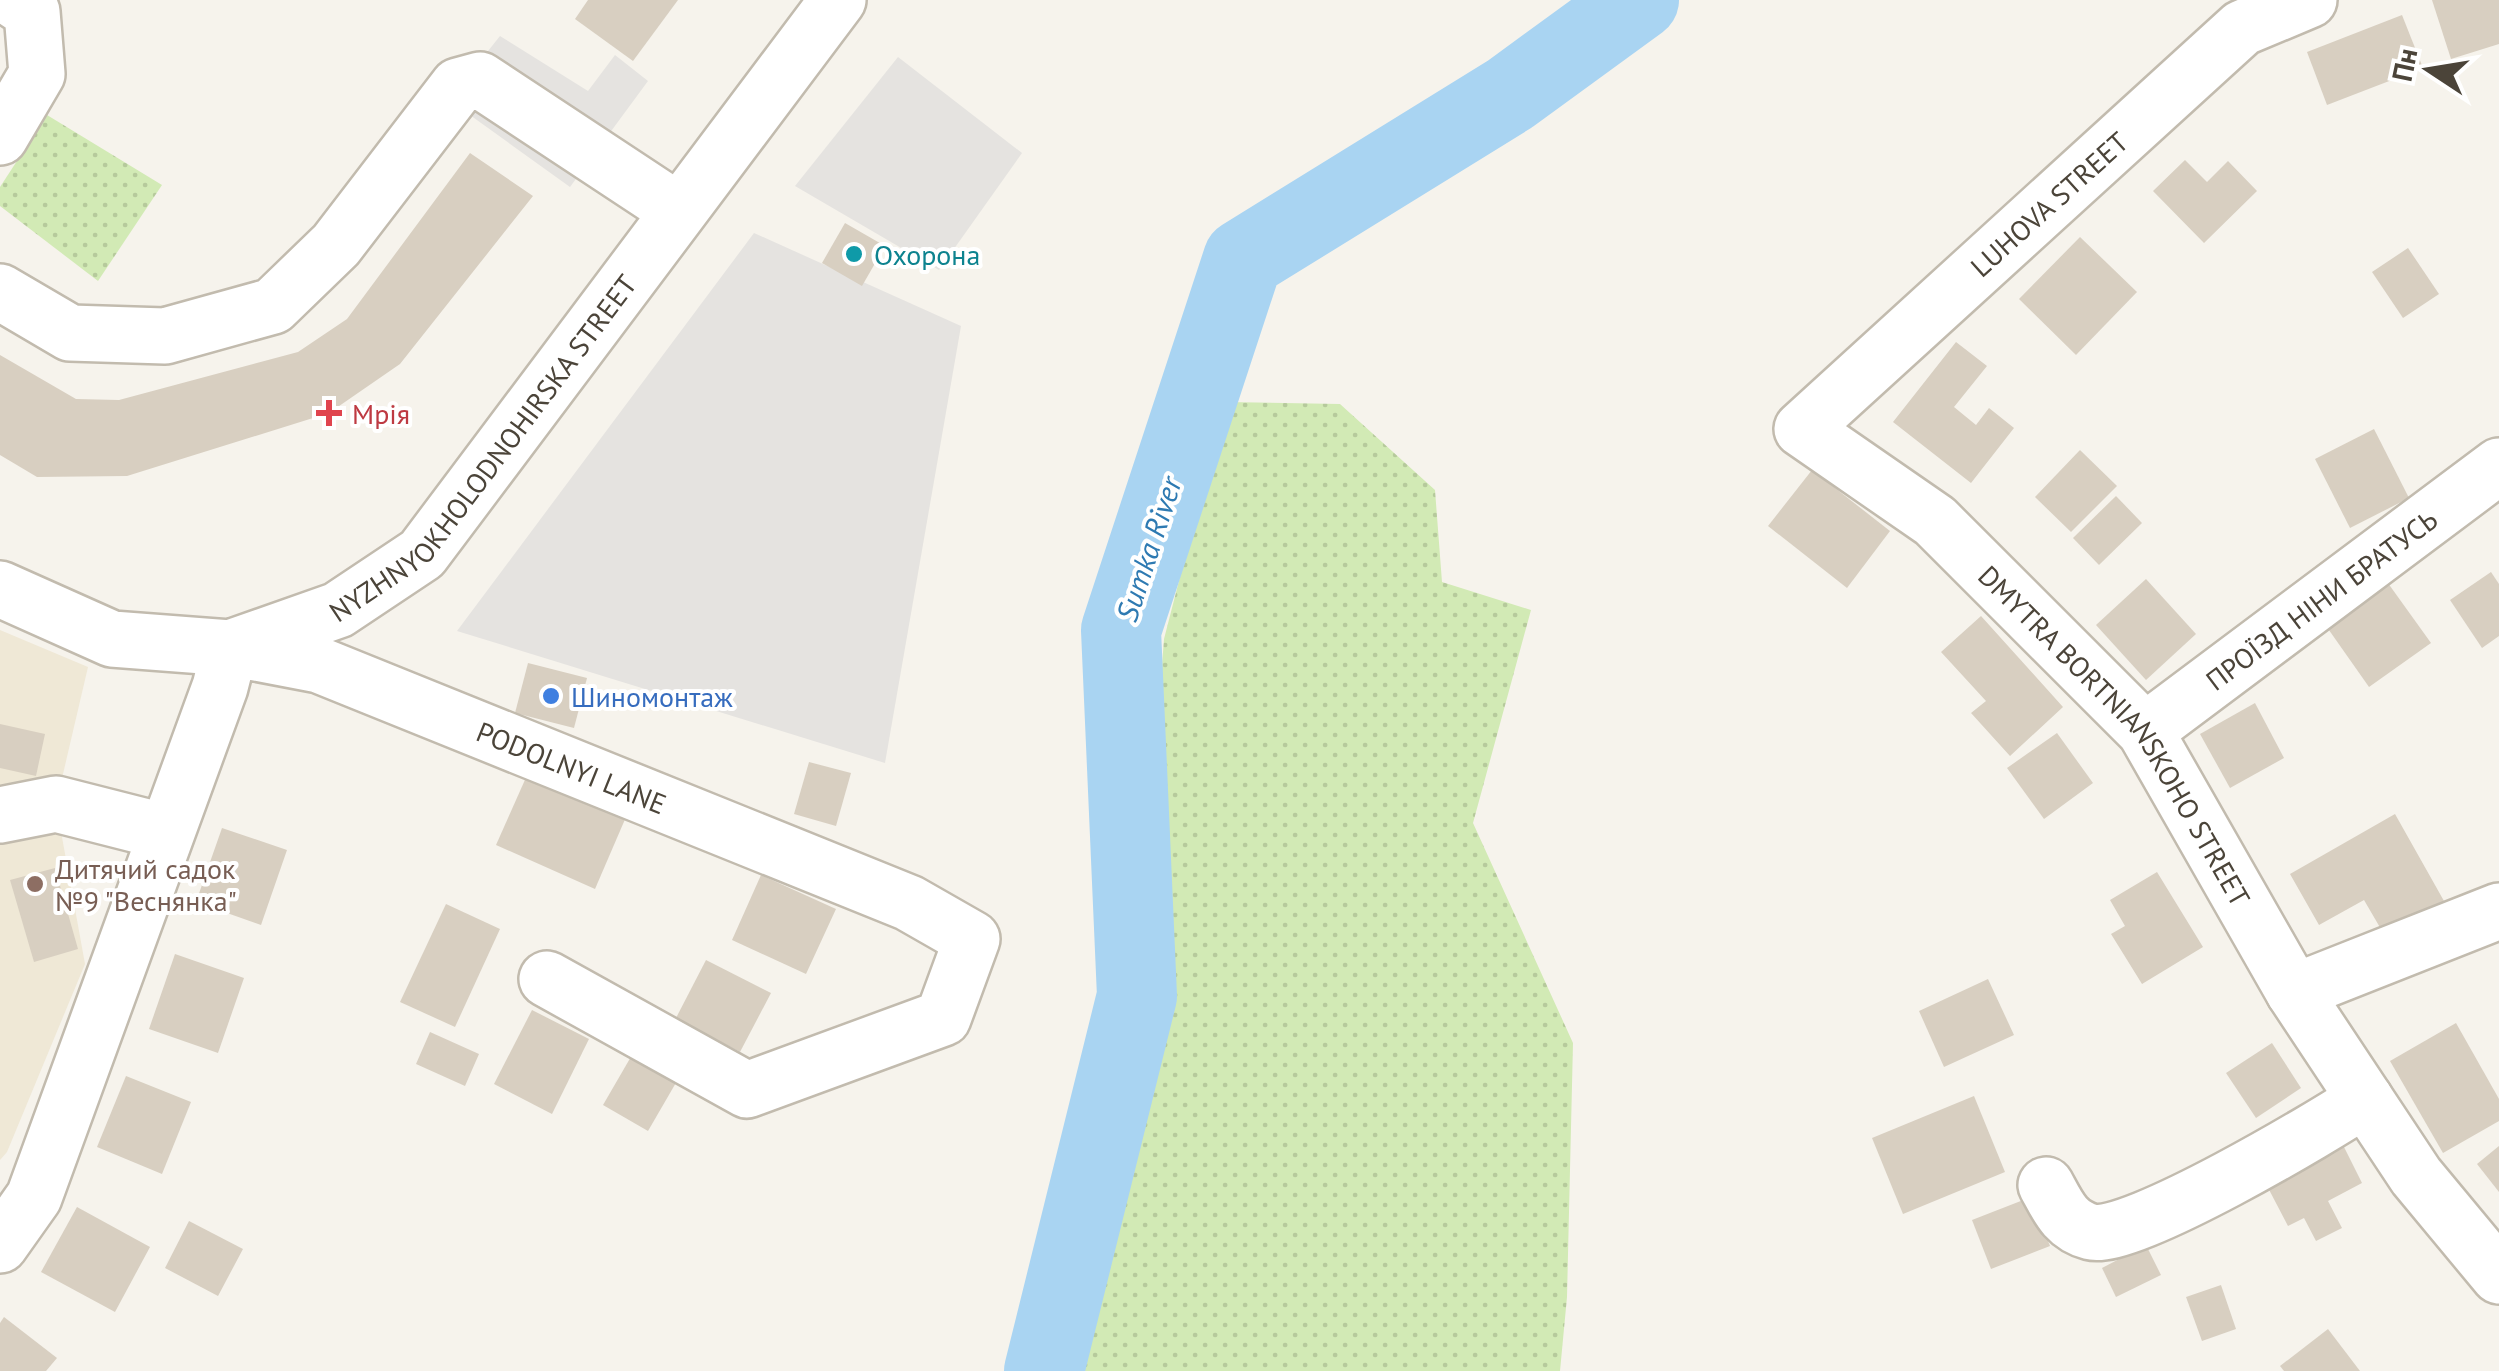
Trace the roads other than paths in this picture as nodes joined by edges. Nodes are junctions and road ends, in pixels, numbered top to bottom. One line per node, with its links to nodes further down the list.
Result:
1 (14, 0): 4 (street)
2 (838, 0): 5 (street, NYZHNYOKHOLODNOHIRSKA STREET)
3 (2309, 0): 7 (street, LUHOVA STREET)
4 (0, 137)
5 (678, 210): 6 (street); 10 (street, NYZHNYOKHOLODNOHIRSKA STREET)
6 (0, 292)
7 (1802, 428): 11 (street, DMYTRA BORTNIANSKOHO STREET)
8 (2499, 466): 11 (street, ПРОЇЗД НІНИ БРАТУСЬ)
9 (0, 589): 10 (street, NYZHNYOKHOLODNOHIRSKA STREET)
10 (230, 648): 13 (street); 15 (street, PODOLNYI LANE)
11 (2145, 731): 16 (street, DMYTRA BORTNIANSKOHO STREET)
12 (0, 816): 13 (street)
13 (166, 832): 19 (street)
14 (2499, 912): 16 (street)
15 (547, 979)
16 (2294, 992): 17 (street, DMYTRA BORTNIANSKOHO STREET)
17 (2365, 1100): 18 (street); 20 (street, DMYTRA BORTNIANSKOHO STREET)
18 (2046, 1184)
19 (0, 1245)
20 (2499, 1276)

